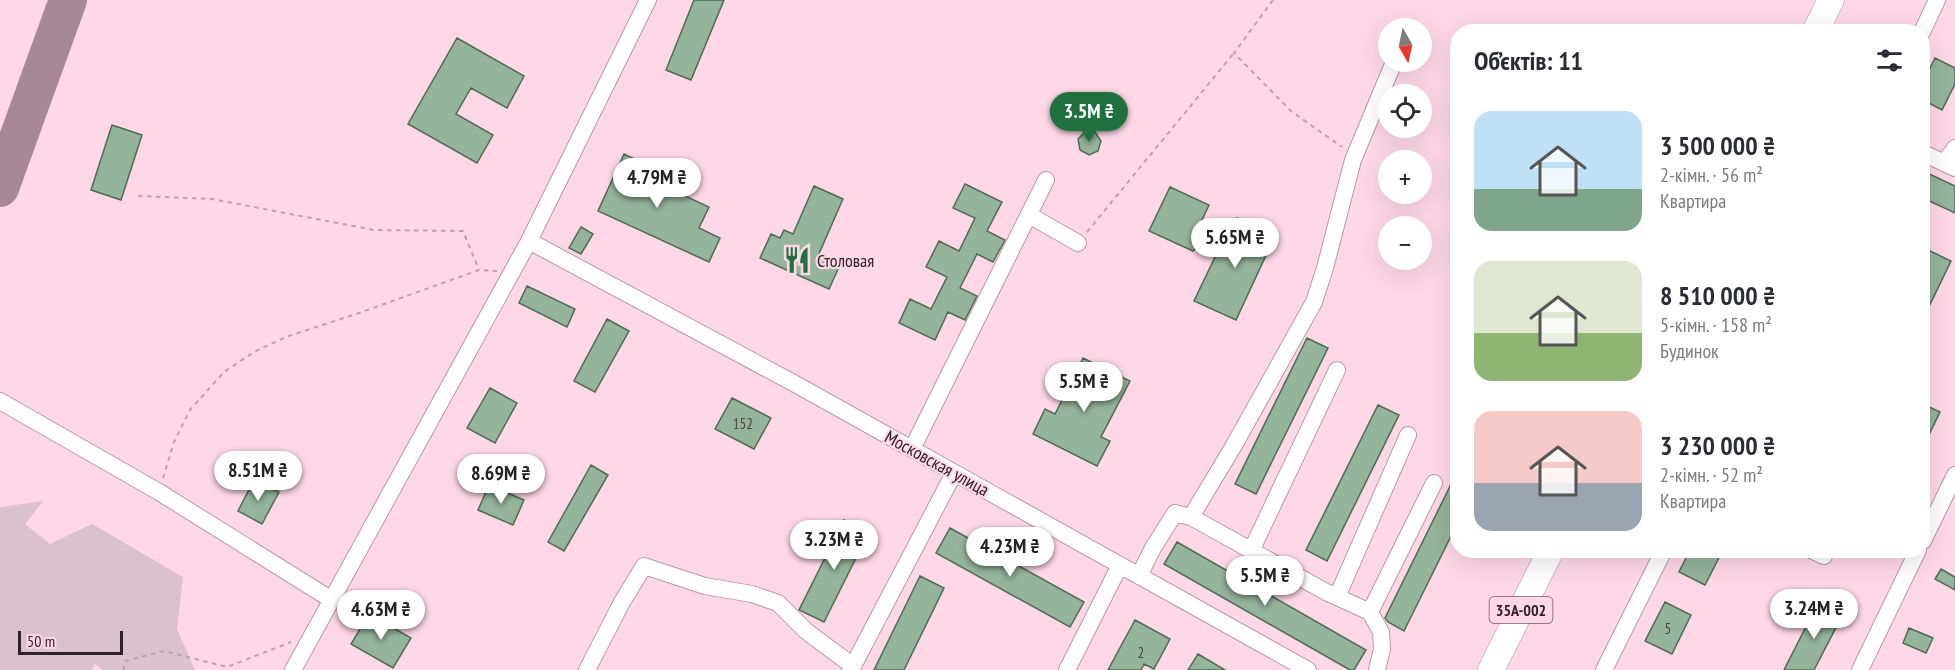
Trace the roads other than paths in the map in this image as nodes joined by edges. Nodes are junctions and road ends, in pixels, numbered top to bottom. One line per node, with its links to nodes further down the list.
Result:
1 (648, 0): 12 (street)
2 (1831, 0): 4 (highway)
3 (1937, 0): 5 (street)
4 (1819, 24)
5 (1926, 24)
6 (1390, 72): 21 (street)
7 (1955, 148): 9 (street)
8 (1930, 156): 9 (street)
9 (1949, 166)
10 (1046, 180): 11 (street)
11 (1029, 215): 13 (street); 17 (street)
12 (529, 241): 17 (street, Московская улица); 30 (street)
13 (1078, 243)
14 (1337, 370): 23 (street)
15 (0, 401): 30 (street)
16 (1408, 435): 29 (street)
17 (912, 449): 18 (street, Московская улица)
18 (954, 473): 27 (street, Московская улица); 33 (street)
19 (1955, 475): 22 (street)
20 (1434, 483): 31 (street)
21 (1191, 517): 23 (street); 28 (street)
22 (1930, 526)
23 (1251, 550): 29 (street)
24 (1547, 558): 39 (highway, 35А-002)
25 (1660, 558): 40 (street)
26 (1914, 558): 41 (street)
27 (1120, 565): 28 (street, Московская улица); 36 (street)
28 (1139, 576): 32 (street, Московская улица)
29 (1337, 597): 31 (street)
30 (332, 600): 34 (street)
31 (1370, 612): 38 (street)
32 (1290, 666): 37 (street, Московская улица)
33 (852, 668): 35 (street)
34 (293, 670)
35 (587, 670)
36 (1067, 670)
37 (1308, 670)
38 (1377, 670)
39 (1491, 670)
40 (1604, 670)
41 (1860, 670)

